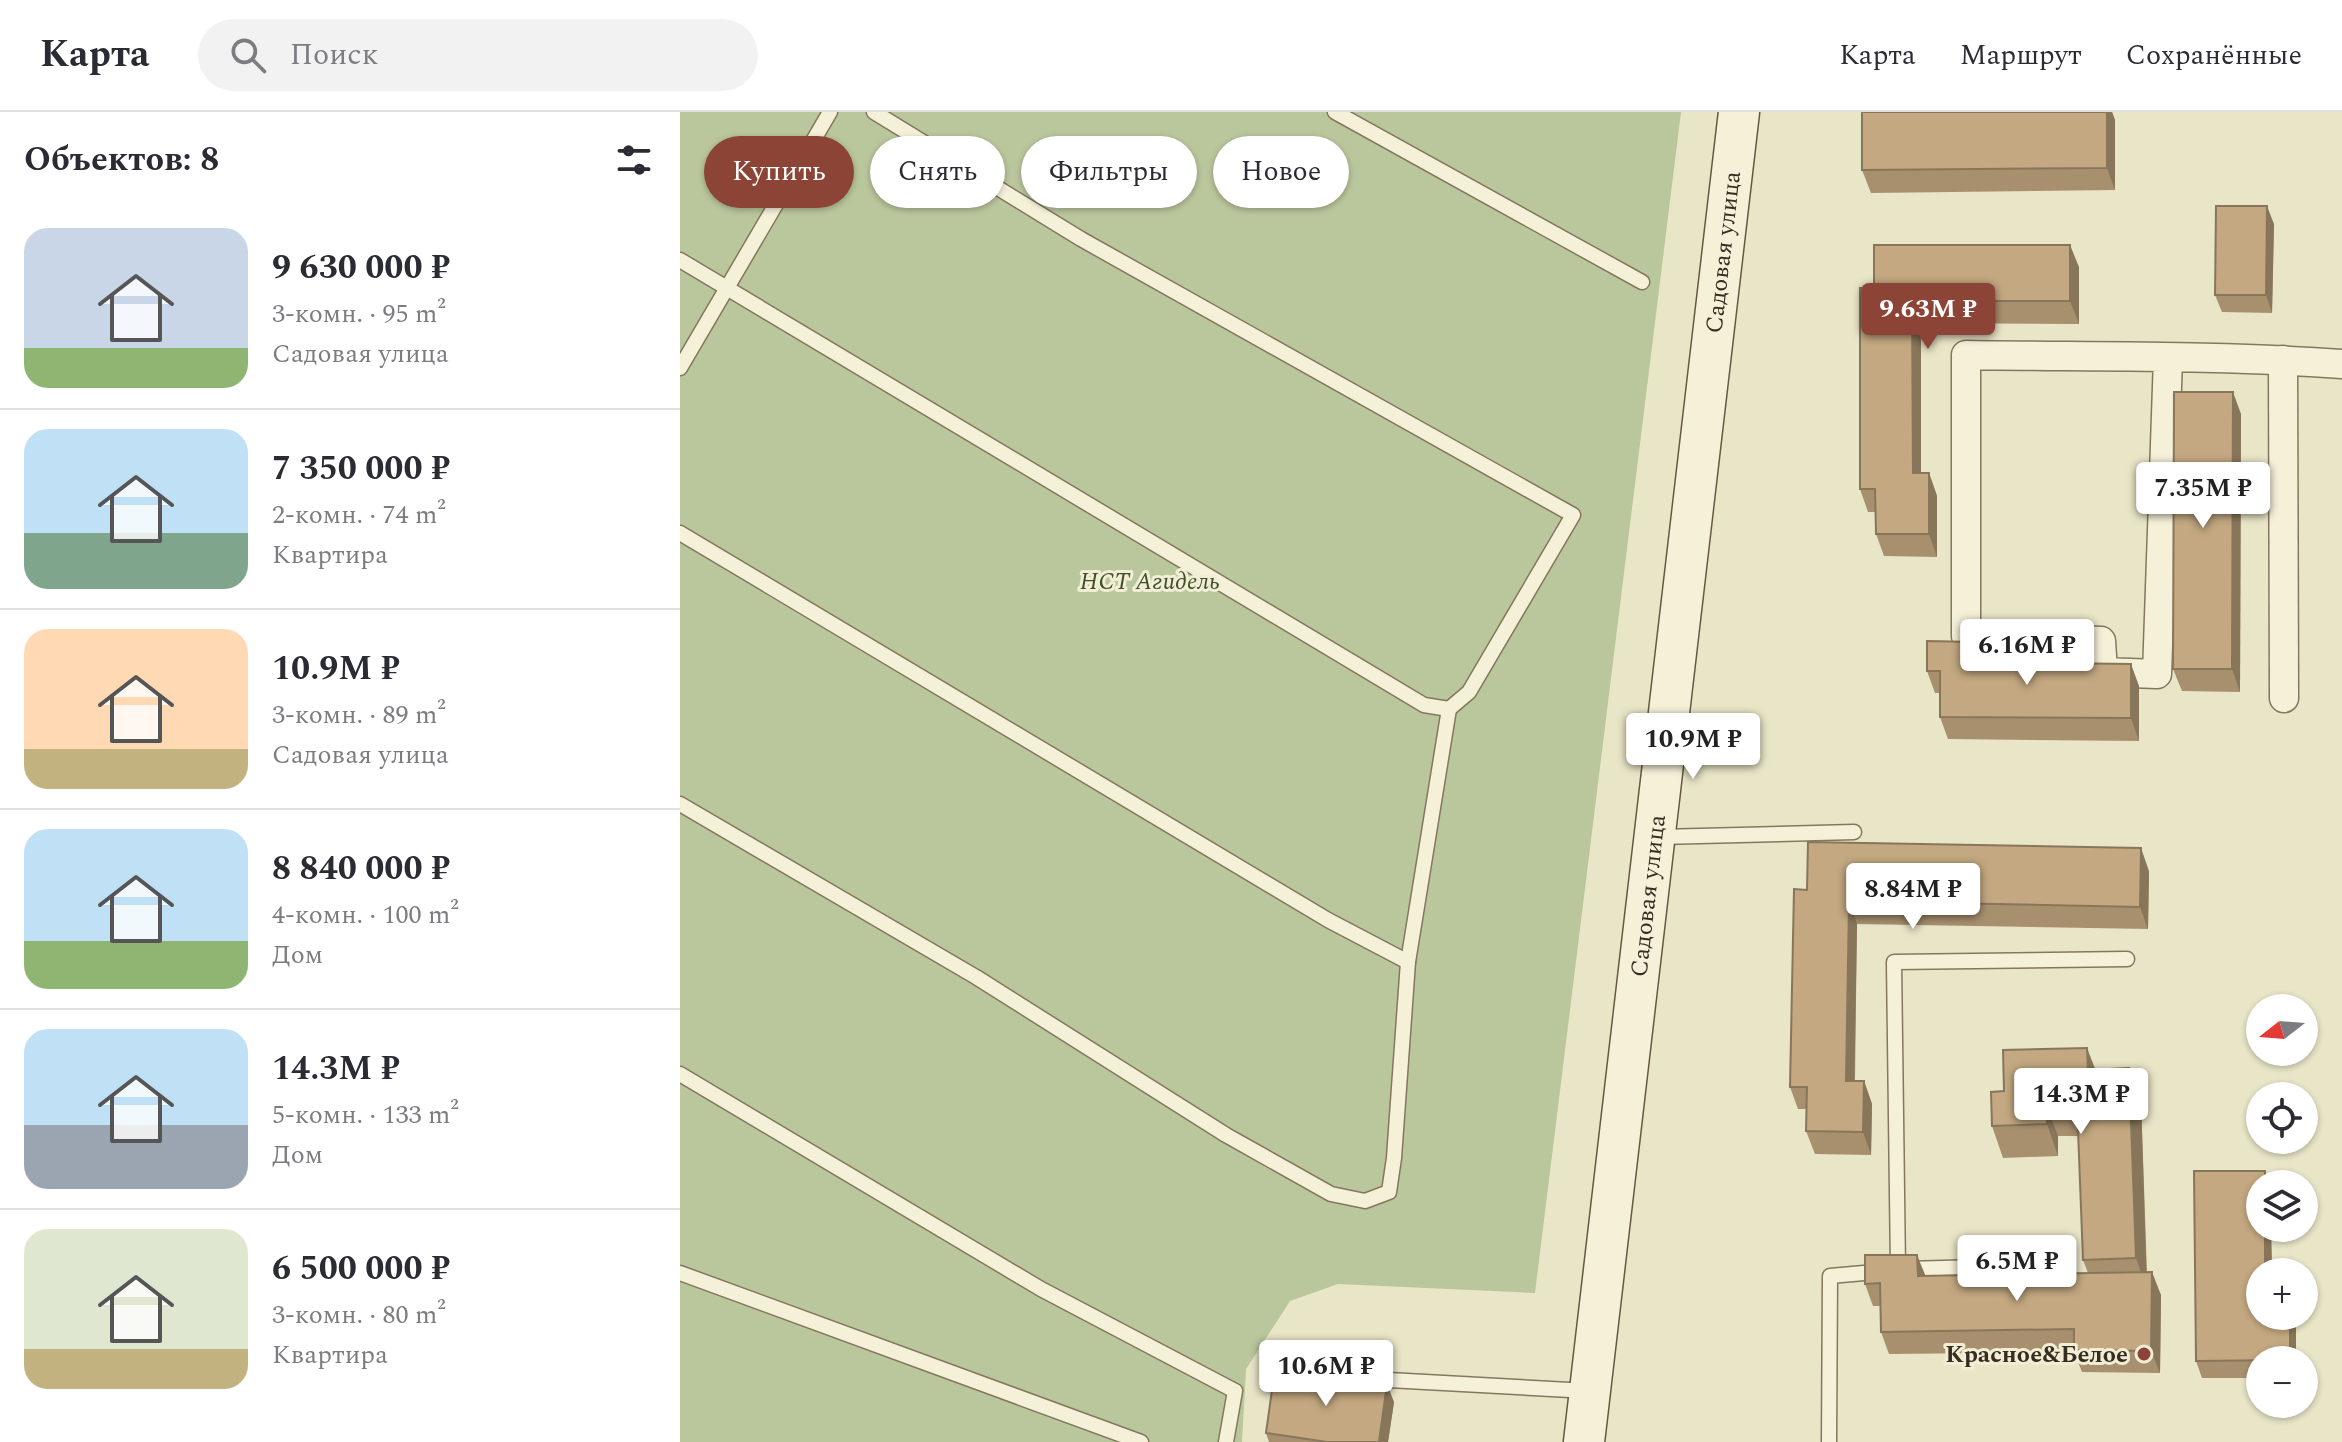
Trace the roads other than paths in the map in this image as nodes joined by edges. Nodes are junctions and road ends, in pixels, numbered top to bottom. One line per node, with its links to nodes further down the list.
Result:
1 (830, 112): 7 (lane)
2 (874, 112): 14 (lane)
3 (1335, 112): 6 (lane)
4 (1739, 112): 17 (main road, Садовая улица)
5 (680, 260): 7 (lane)
6 (1642, 282)
7 (727, 287): 11 (lane); 14 (lane)
8 (2168, 358): 8 (street); 9 (street)
9 (2283, 360): 10 (street); 13 (street)
10 (2342, 364)
11 (680, 368)
12 (680, 533): 19 (lane)
13 (2284, 698)
14 (1449, 709): 19 (lane)
15 (680, 804): 19 (lane)
16 (1854, 832): 17 (lane)
17 (1655, 837): 25 (main road, Садовая улица)
18 (2127, 959): 22 (lane)
19 (1408, 962)
20 (680, 1074): 27 (lane)
21 (2048, 1265): 22 (lane)
22 (1898, 1270): 29 (lane)
23 (680, 1273): 26 (lane)
24 (1352, 1378): 25 (lane)
25 (1590, 1391): 28 (main road, Садовая улица)
26 (1141, 1442)
27 (1226, 1442)
28 (1584, 1442)
29 (1829, 1442)

